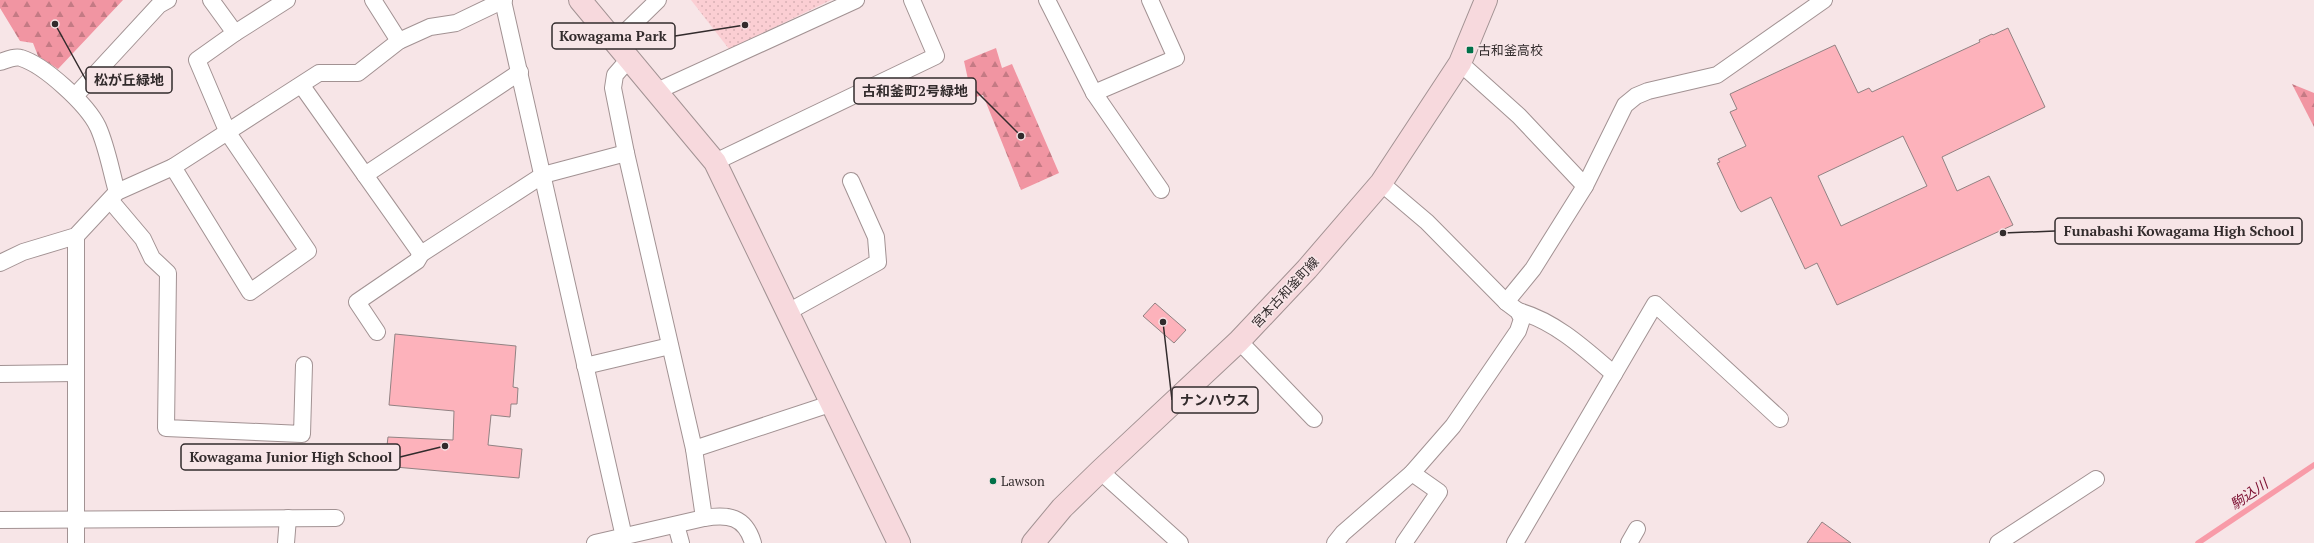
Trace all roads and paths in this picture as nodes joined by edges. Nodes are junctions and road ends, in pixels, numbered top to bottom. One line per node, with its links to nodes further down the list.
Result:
1 (168, 0): 24 (street)
2 (211, 0): 14 (street)
3 (287, 0): 14 (street)
4 (373, 0): 15 (street)
5 (504, 0): 15 (street); 20 (street)
6 (580, 0): 16 (street)
7 (658, 0): 16 (street)
8 (856, 0): 22 (street)
9 (912, 0): 27 (street)
10 (1047, 0): 23 (street)
11 (1150, 0): 23 (street)
12 (1486, 0): 19 (street, 宮本古和釜町線)
13 (1824, 0): 33 (street)
14 (234, 33): 25 (street)
15 (399, 41): 21 (street)
16 (615, 42): 17 (street)
17 (629, 60): 22 (street); 26 (street)
18 (0, 62): 24 (street)
19 (1460, 63): 32 (street, 宮本古和釜町線); 33 (street)
20 (520, 72): 29 (street); 30 (street)
21 (302, 86): 25 (street); 29 (street)
22 (657, 91): 27 (street)
23 (1094, 93): 34 (street)
24 (75, 96): 35 (street)
25 (228, 132): 28 (street); 28 (street)
26 (626, 153): 30 (street); 43 (street)
27 (715, 162): 40 (street)
28 (173, 167): 35 (street)
29 (365, 175): 37 (street)
30 (543, 175): 37 (street); 45 (street)
31 (852, 181): 40 (street)
32 (1381, 184): 39 (street); 42 (street, 宮本古和釜町線)
33 (1585, 186): 39 (street)
34 (1161, 190)
35 (114, 196): 36 (street); 44 (street)
36 (76, 236): 38 (street); 46 (street)
37 (421, 254): 41 (street)
38 (0, 263)
39 (1512, 307): 48 (street); 54 (street)
40 (788, 312): 49 (street)
41 (377, 332)
42 (1239, 341): 51 (street); 53 (street, 宮本古和釜町線)
43 (670, 346): 45 (street); 52 (street)
44 (304, 365)
45 (586, 366): 63 (street)
46 (76, 373): 47 (street); 60 (street)
47 (0, 374)
48 (1614, 374): 50 (street); 74 (street)
49 (833, 403): 52 (street); 69 (street)
50 (1780, 419)
51 (1314, 420)
52 (694, 449): 58 (street)
53 (1100, 471): 70 (street, 宮本古和釜町線); 71 (street)
54 (1412, 473): 72 (street); 73 (street)
55 (2096, 479): 76 (street)
56 (288, 518): 57 (street); 60 (street); 65 (street)
57 (336, 518)
58 (704, 518): 61 (street); 68 (street)
59 (0, 520): 60 (street)
60 (76, 520): 64 (street)
61 (676, 525): 63 (street); 67 (street)
62 (1637, 529): 75 (street)
63 (624, 536): 66 (street)
64 (76, 543)
65 (286, 543)
66 (595, 543)
67 (680, 543)
68 (753, 543)
69 (899, 543)
70 (1033, 543)
71 (1180, 543)
72 (1335, 543)
73 (1404, 543)
74 (1515, 543)
75 (1629, 543)
76 (1998, 543)

